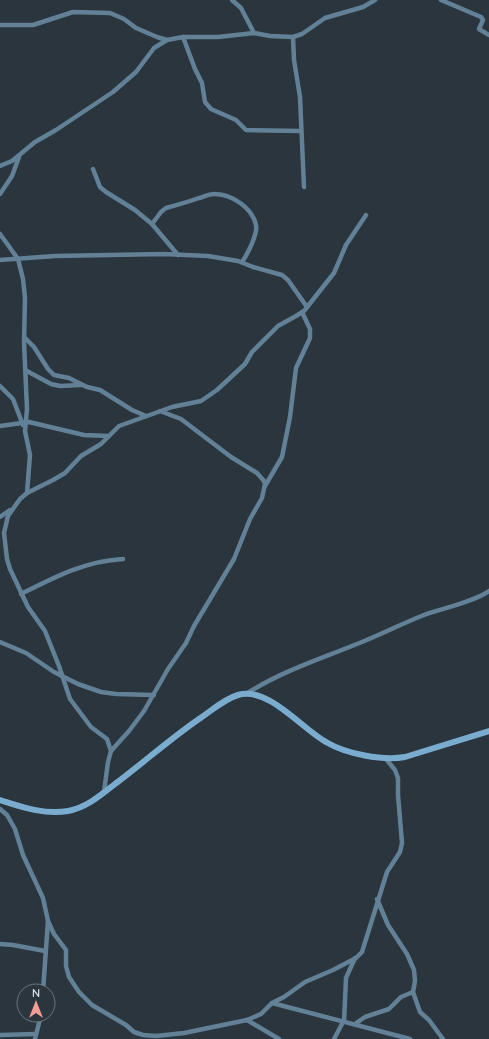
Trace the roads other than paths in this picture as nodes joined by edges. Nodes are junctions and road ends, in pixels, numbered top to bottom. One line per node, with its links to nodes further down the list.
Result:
1 (232, 0): 5 (street)
2 (375, 0): 8 (street)
3 (441, 0): 6 (street)
4 (0, 25): 9 (street)
5 (254, 33): 7 (street); 8 (street)
6 (489, 35)
7 (183, 37): 9 (street); 10 (street)
8 (293, 37): 10 (street)
9 (167, 40): 11 (street)
10 (301, 131): 14 (street)
11 (19, 155): 12 (street); 15 (street)
12 (0, 166)
13 (93, 169): 17 (street)
14 (304, 187)
15 (0, 194)
16 (366, 215): 23 (street)
17 (152, 224): 19 (street); 22 (street)
18 (0, 234): 20 (street)
19 (178, 255): 20 (street); 22 (street)
20 (18, 259): 21 (street); 25 (street)
21 (0, 260)
22 (242, 262): 23 (street)
23 (307, 307): 24 (street)
24 (302, 312): 29 (street); 34 (street)
25 (24, 337): 26 (street); 27 (street)
26 (25, 370): 27 (street); 31 (street)
27 (84, 385): 30 (street)
28 (0, 386): 31 (street)
29 (160, 411): 30 (street); 34 (street)
30 (146, 416): 33 (street)
31 (24, 423): 32 (street); 33 (street); 35 (street)
32 (0, 426)
33 (108, 436): 35 (street)
34 (265, 486): 44 (street)
35 (27, 493): 36 (street)
36 (14, 506): 37 (street); 40 (street)
37 (0, 517)
38 (123, 559): 40 (street)
39 (489, 591): 43 (street)
40 (21, 594): 42 (street)
41 (0, 642): 42 (street)
42 (62, 676): 44 (street); 46 (street)
43 (246, 694): 47 (street); 48 (street)
44 (154, 695): 46 (street)
45 (489, 732): 47 (street)
46 (111, 751): 48 (street)
47 (386, 759): 51 (street)
48 (104, 792): 49 (street)
49 (0, 800)
50 (0, 809): 52 (street)
51 (377, 899): 55 (street); 57 (street)
52 (48, 921): 54 (street); 59 (street)
53 (0, 944): 54 (street)
54 (45, 951): 56 (street)
55 (356, 958): 58 (street); 60 (street)
56 (43, 983)
57 (413, 992): 62 (street); 68 (street)
58 (272, 1003): 59 (street); 60 (street)
59 (248, 1020): 65 (street)
60 (343, 1022): 62 (street); 66 (street)
61 (39, 1023): 64 (street)
62 (355, 1024): 67 (street)
63 (0, 1035): 64 (street)
64 (36, 1036)
65 (278, 1039)
66 (334, 1039)
67 (410, 1039)
68 (443, 1039)

